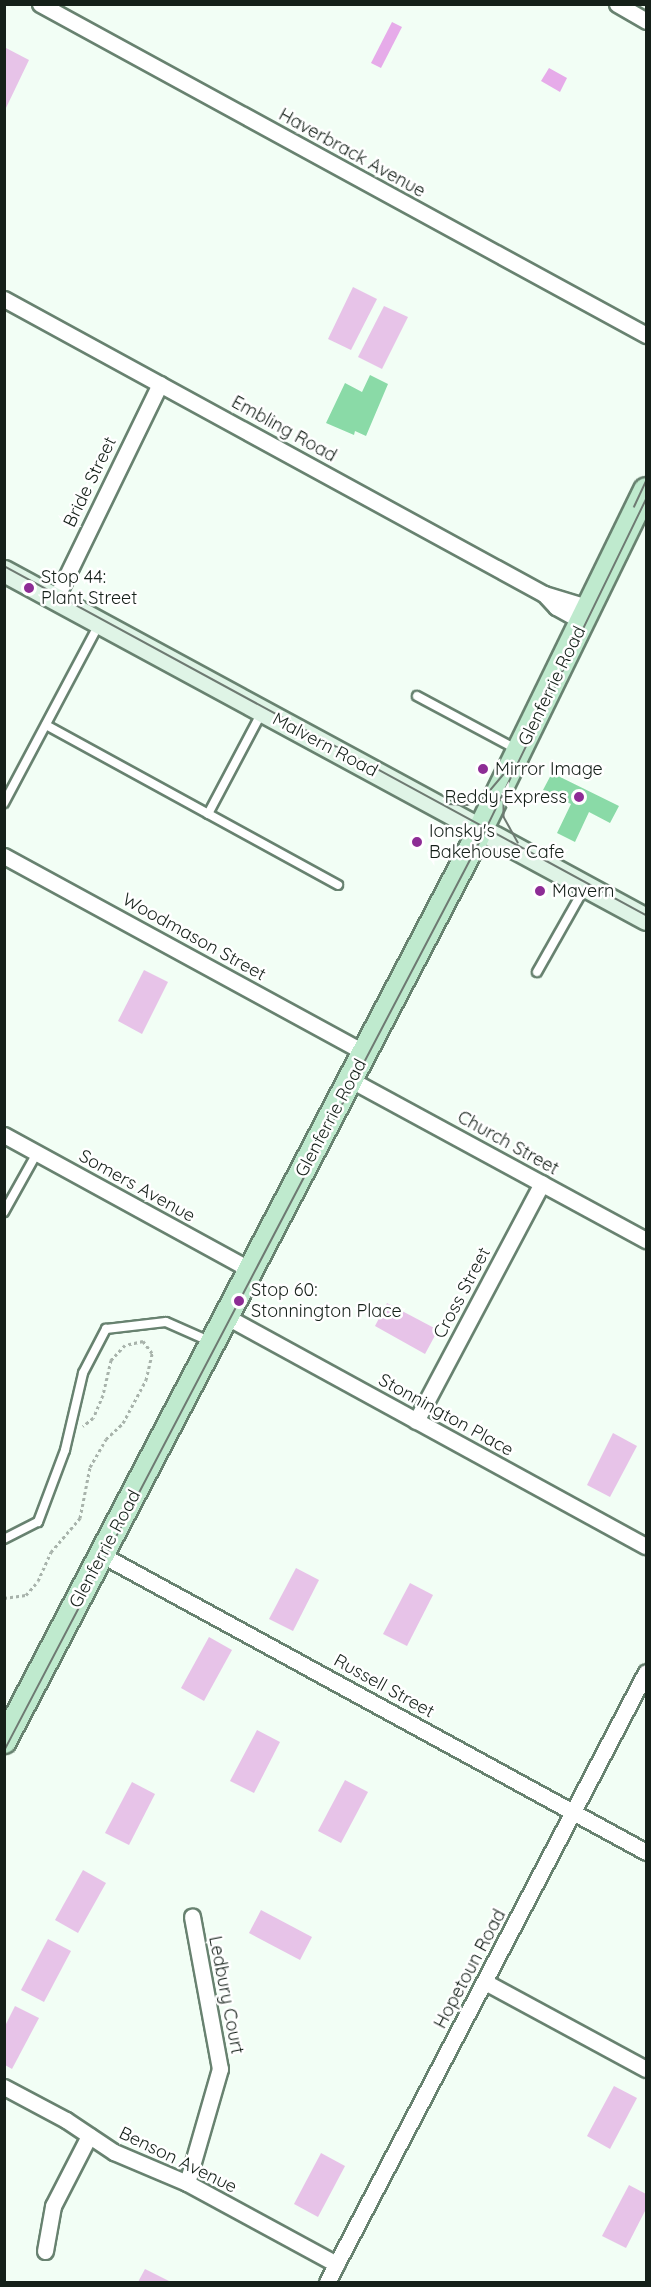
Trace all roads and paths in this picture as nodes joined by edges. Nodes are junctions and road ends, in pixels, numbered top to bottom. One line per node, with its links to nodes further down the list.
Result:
1 (40, 4): 5 (street, Haverbrack Avenue)
2 (617, 4): 3 (street)
3 (646, 21)
4 (4, 299): 6 (street, Embling Road)
5 (646, 335)
6 (160, 384): 9 (street, Bride Street); 10 (street, Embling Road)
7 (646, 490): 10 (main road, Glenferrie Road)
8 (4, 571): 9 (main road, Malvern Road)
9 (56, 598): 11 (main road, Malvern Road)
10 (586, 615): 15 (main road, Glenferrie Road)
11 (100, 622): 13 (main road, Malvern Road); 14 (lane)
12 (417, 696): 15 (lane)
13 (262, 711): 17 (lane); 18 (main road, Malvern Road)
14 (46, 725): 16 (lane); 17 (lane)
15 (520, 751): 18 (main road, Glenferrie Road)
16 (4, 803)
17 (208, 814): 20 (lane)
18 (481, 829): 21 (main road, Malvern Road); 24 (main road, Glenferrie Road)
19 (4, 856): 24 (street, Woodmason Street)
20 (338, 885)
21 (585, 886): 22 (main road, Malvern Road); 23 (lane)
22 (646, 920)
23 (537, 972)
24 (365, 1053): 25 (main road, Glenferrie Road)
25 (351, 1080): 28 (street, Church Street); 31 (main road, Glenferrie Road)
26 (4, 1135): 27 (street, Somers Avenue)
27 (37, 1153): 29 (lane); 31 (street, Somers Avenue)
28 (542, 1183): 30 (street, Church Street); 34 (street, Cross Street)
29 (4, 1212)
30 (646, 1240)
31 (251, 1270): 32 (main road, Glenferrie Road)
32 (227, 1317): 33 (main road, Glenferrie Road); 34 (street, Stonnington Place)
33 (213, 1343): 35 (lane); 38 (main road, Glenferrie Road)
34 (416, 1421): 37 (street, Stonnington Place)
35 (68, 1434): 36 (lane); 39 (path)
36 (4, 1539)
37 (646, 1546)
38 (102, 1555): 41 (main road, Glenferrie Road); 42 (street, Russell Street)
39 (4, 1599)
40 (646, 1672): 42 (street, Hopetoun Road)
41 (4, 1741)
42 (573, 1812): 43 (street, Russell Street); 45 (street, Hopetoun Road)
43 (646, 1852)
44 (192, 1917): 49 (street, Ledbury Court)
45 (485, 1982): 46 (street); 51 (street, Hopetoun Road)
46 (646, 2069)
47 (4, 2087): 48 (street, Benson Avenue)
48 (89, 2136): 49 (street, Benson Avenue); 50 (street)
49 (187, 2183): 51 (street, Benson Avenue)
50 (45, 2251)
51 (336, 2264): 52 (street, Hopetoun Road)
52 (327, 2283)

